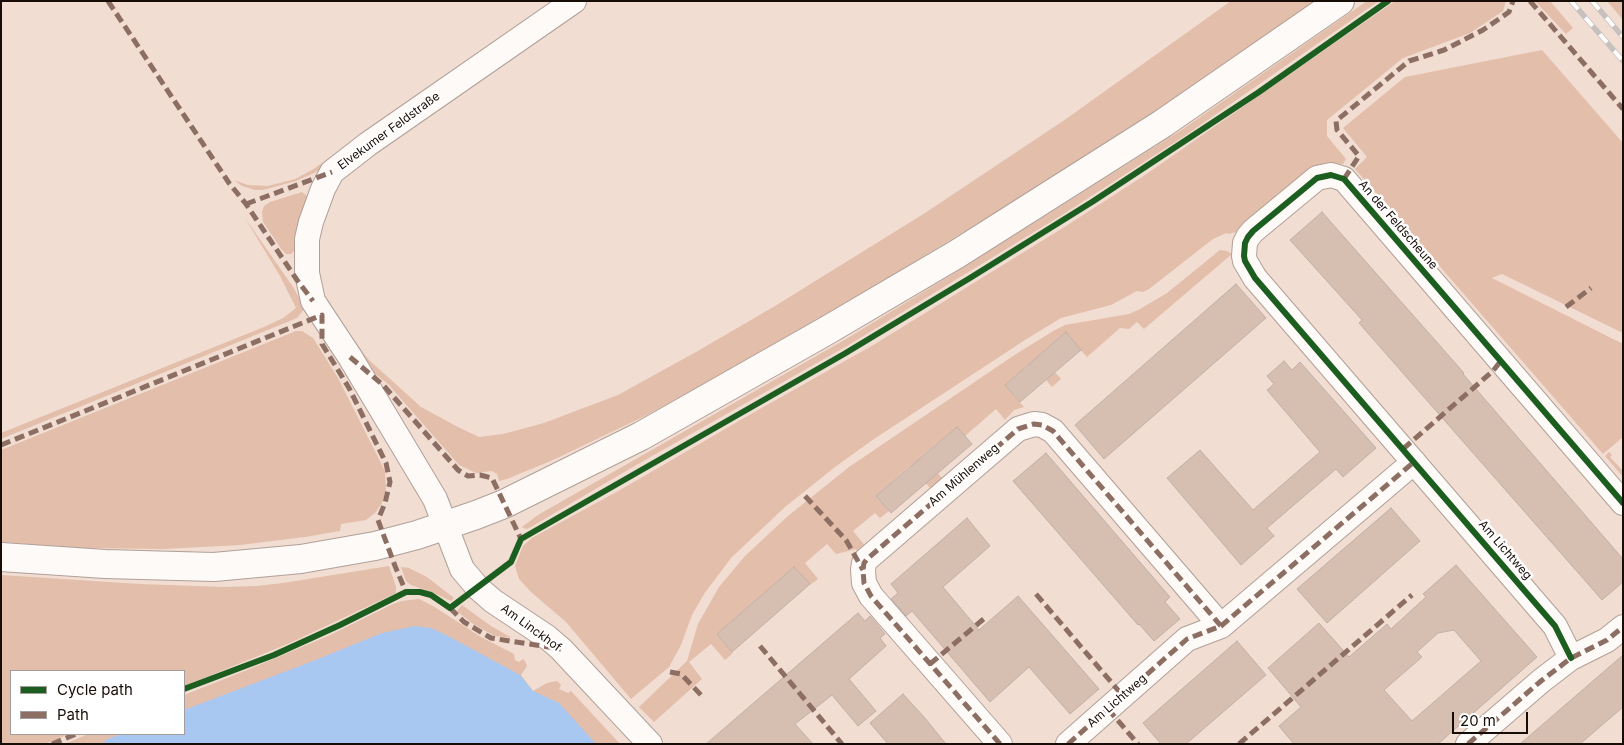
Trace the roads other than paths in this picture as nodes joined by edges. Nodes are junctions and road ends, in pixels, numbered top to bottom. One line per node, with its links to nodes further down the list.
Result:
1 (574, 1): 5 (street, Elvekumer Feldstraße)
2 (1340, 1): 5 (main road)
3 (1414, 462): 4 (street, An der Feldscheune); 7 (street, Am Lichtweg); 9 (street, Am Lichtweg)
4 (1623, 502)
5 (445, 526): 6 (main road); 10 (street, Am Linckhof)
6 (1, 558)
7 (1221, 626): 11 (street, Am Mühlenweg); 12 (street, Am Lichtweg)
8 (1623, 627): 9 (street)
9 (1571, 658): 13 (street)
10 (650, 744)
11 (1000, 744)
12 (1068, 744)
13 (1468, 744)

